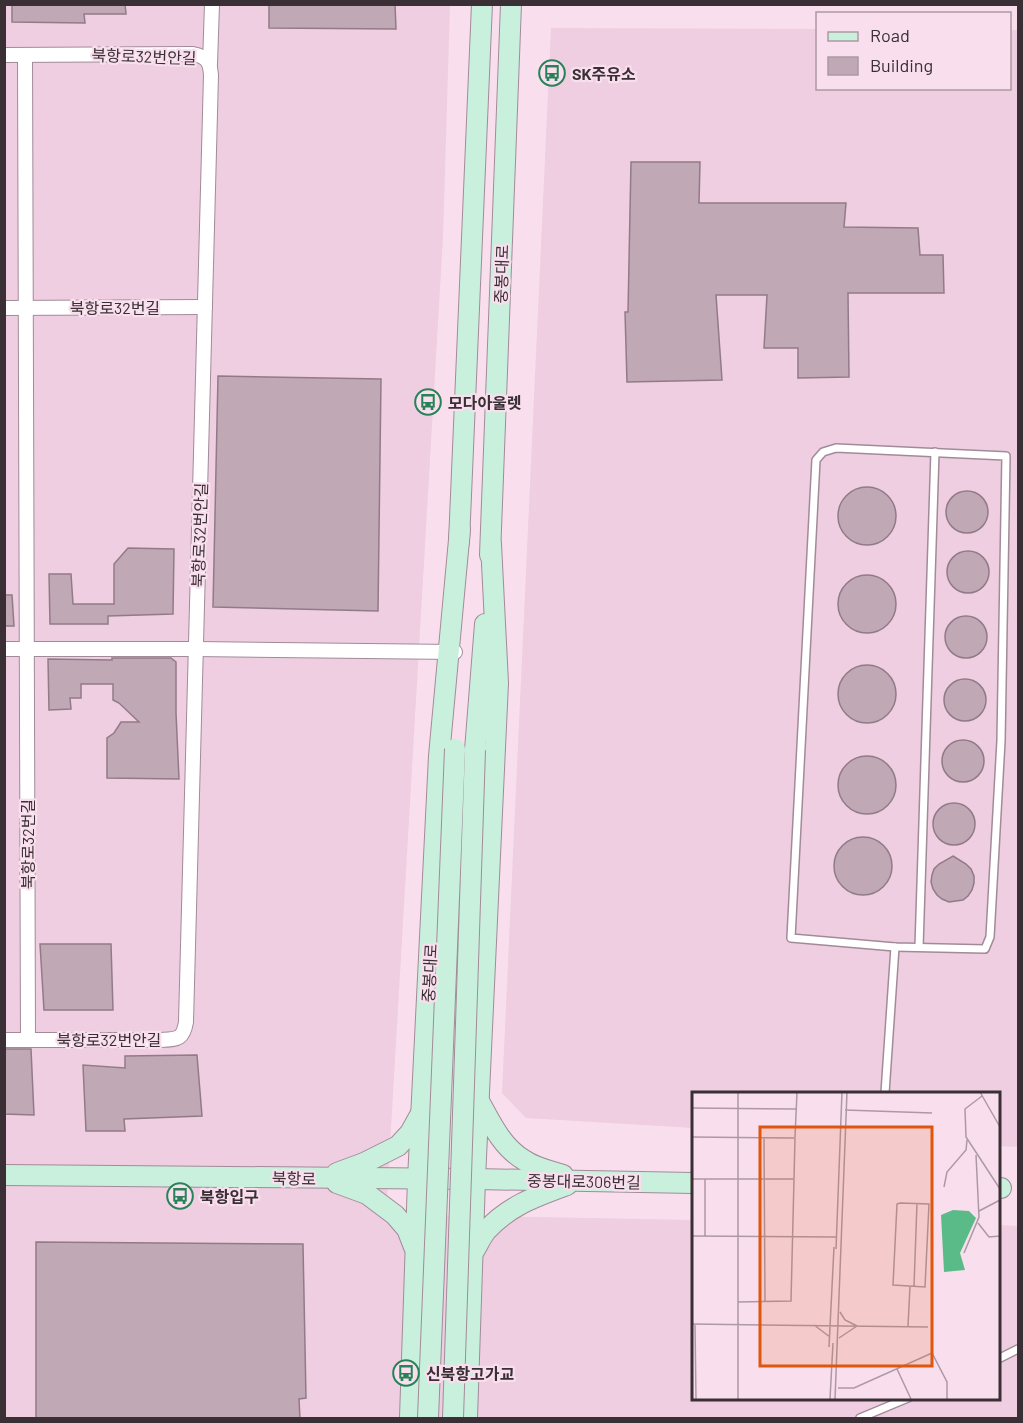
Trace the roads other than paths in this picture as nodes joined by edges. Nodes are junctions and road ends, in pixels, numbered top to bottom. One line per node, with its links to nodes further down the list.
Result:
1 (212, 4): 6 (street)
2 (482, 4): 15 (main road, 중봉대로)
3 (511, 4): 11 (main road, 중봉대로)
4 (4, 55): 5 (street, 북항로32번안길)
5 (25, 55): 6 (street, 북항로32번안길); 9 (street)
6 (210, 64): 7 (street, 북항로32번안길)
7 (205, 307): 9 (street, 북항로32번길); 14 (street, 북항로32번안길)
8 (4, 308): 9 (street, 북항로32번길)
9 (25, 308): 13 (street, 북항로32번길)
10 (935, 452): 16 (lane); 17 (lane); 17 (lane)
11 (490, 544): 21 (main road, 중봉대로); 36 (main road, 중봉대로, bridge)
12 (4, 649): 13 (street)
13 (27, 649): 14 (street); 19 (street, 북항로32번길)
14 (196, 649): 15 (street); 19 (street, 북항로32번안길)
15 (452, 652): 22 (main road, 중봉대로); 35 (main road, 중봉대로, bridge)
16 (895, 947): 17 (lane); 20 (lane)
17 (919, 947)
18 (4, 1040): 19 (street, 북항로32번안길)
19 (28, 1040)
20 (885, 1092)
21 (479, 1101): 26 (main road, 중봉대로); 27 (main road)
22 (422, 1112): 24 (main road); 25 (main road, 중봉대로)
23 (4, 1175): 24 (main road, 북항로)
24 (323, 1178): 25 (main road, 북항로); 29 (main road)
25 (418, 1179): 26 (main road, 북항로); 29 (main road, 중봉대로)
26 (475, 1179): 27 (main road, 중봉대로306번길); 30 (main road, 중봉대로)
27 (580, 1181): 28 (main road, 중봉대로306번길); 30 (main road)
28 (692, 1183)
29 (416, 1252): 34 (main road, 중봉대로)
30 (473, 1254): 37 (main road, 중봉대로)
31 (1018, 1349): 32 (lane)
32 (999, 1358)
33 (906, 1399): 38 (lane)
34 (410, 1419)
35 (428, 1419)
36 (453, 1419)
37 (467, 1419)
38 (860, 1419)

